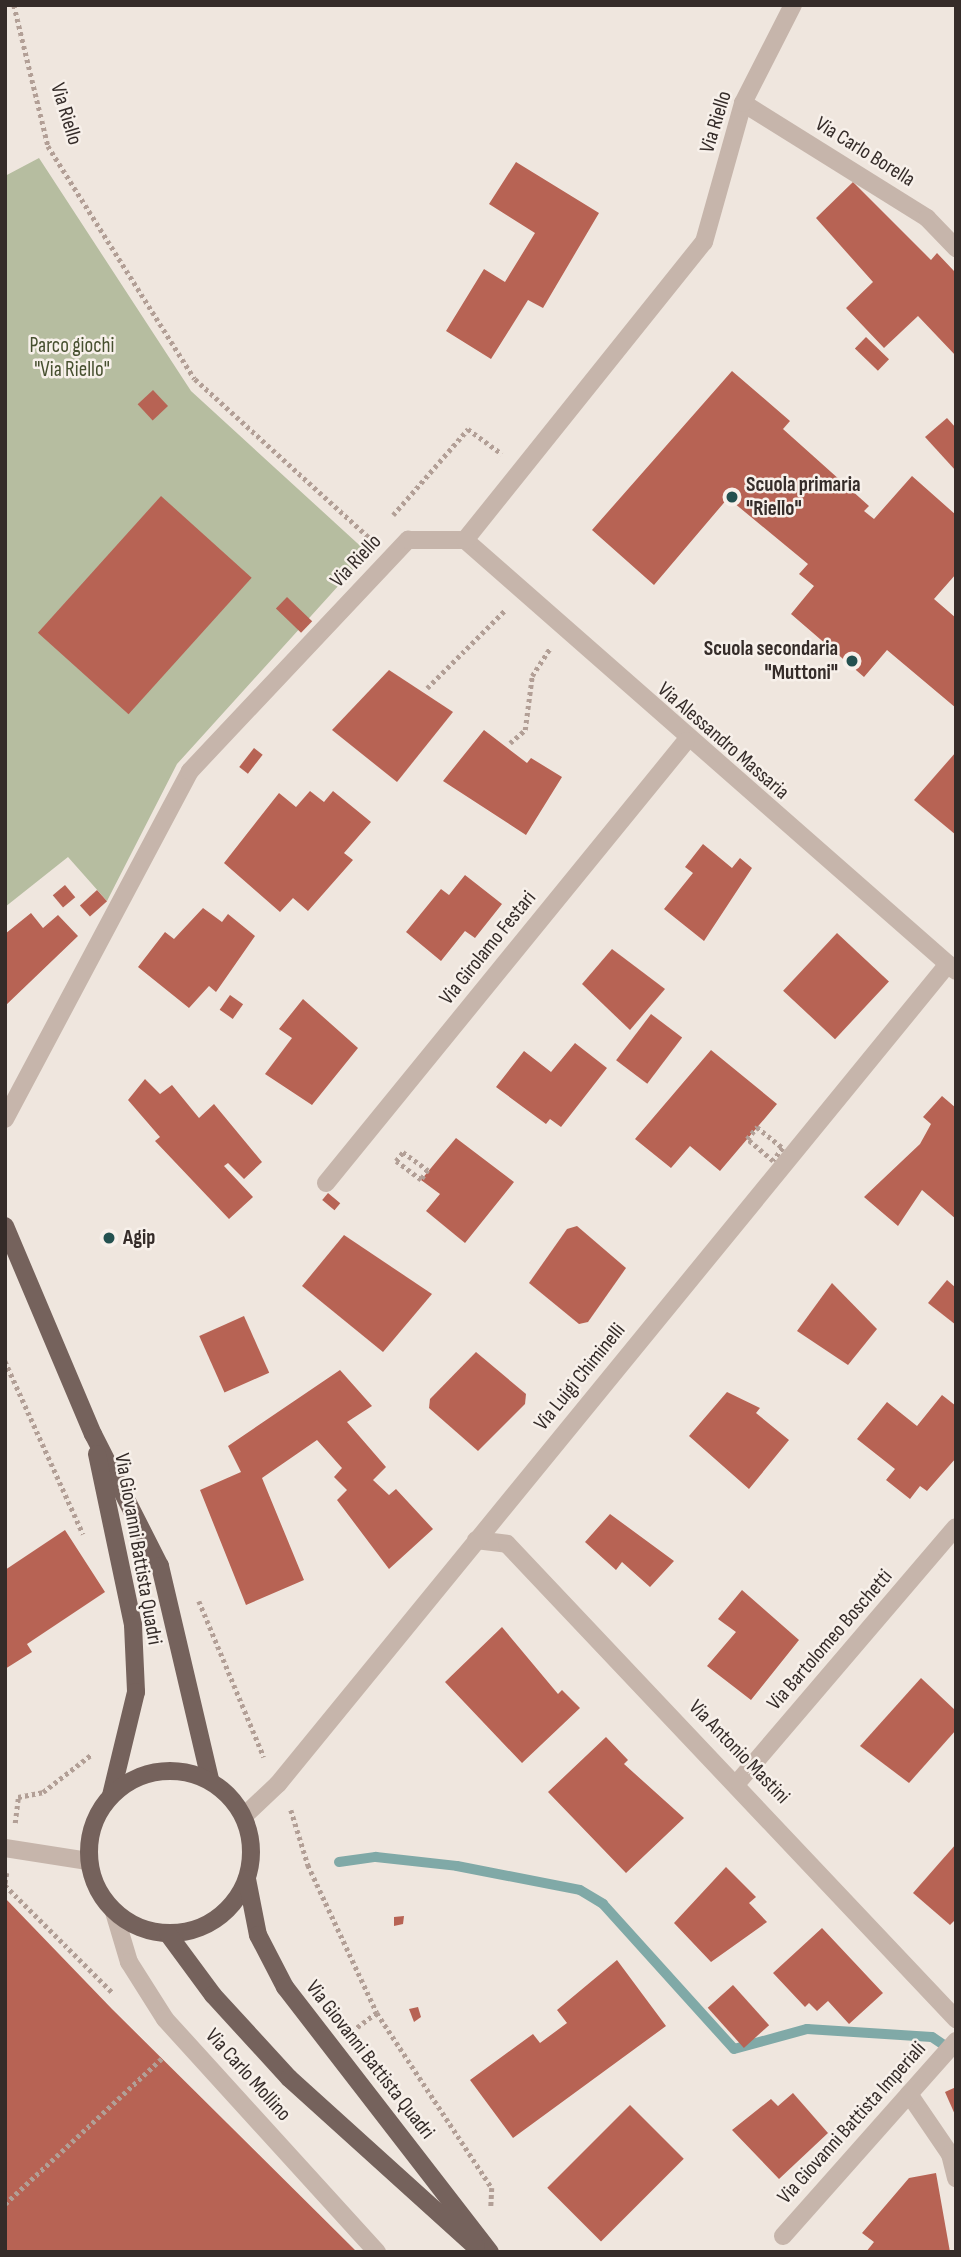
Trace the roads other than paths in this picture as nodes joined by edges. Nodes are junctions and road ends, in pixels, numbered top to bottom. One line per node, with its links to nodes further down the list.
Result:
1 (793, 5): 2 (street, Via Riello)
2 (743, 103): 3 (street, Via Carlo Borella); 4 (street, Via Riello)
3 (956, 248)
4 (465, 540): 5 (street, Via Alessandro Massaria); 7 (street, Via Riello)
5 (686, 741): 6 (street, Via Alessandro Massaria); 8 (street, Via Girolamo Festari)
6 (952, 968): 12 (street, Via Luigi Chiminelli)
7 (5, 1119)
8 (326, 1183)
9 (5, 1226): 10 (main road, Via Giovanni Battista Quadri)
10 (93, 1434): 13 (main road, Via Giovanni Battista Quadri); 15 (main road, Via Giovanni Battista Quadri)
11 (956, 1527): 14 (street, Via Bartolomeo Boschetti)
12 (476, 1540): 14 (street, Via Antonio Mastini); 16 (street, Via Luigi Chiminelli)
13 (210, 1780): 15 (main road); 16 (main road)
14 (738, 1782): 22 (street, Via Antonio Mastini)
15 (111, 1795): 18 (main road, Via Giovanni Battista Quadri)
16 (244, 1816): 19 (main road, Via Giovanni Battista Quadri)
17 (8, 1850): 18 (street)
18 (88, 1861): 20 (main road)
19 (247, 1879): 21 (main road); 27 (main road, Via Giovanni Battista Quadri)
20 (114, 1912): 21 (main road); 28 (street, Via Carlo Mollino)
21 (168, 1934): 27 (main road)
22 (956, 2019)
23 (956, 2041): 24 (street, Via Giovanni Battista Imperiali)
24 (909, 2094): 25 (street); 26 (street, Via Giovanni Battista Imperiali)
25 (956, 2178)
26 (783, 2236)
27 (487, 2251)
28 (377, 2252)

